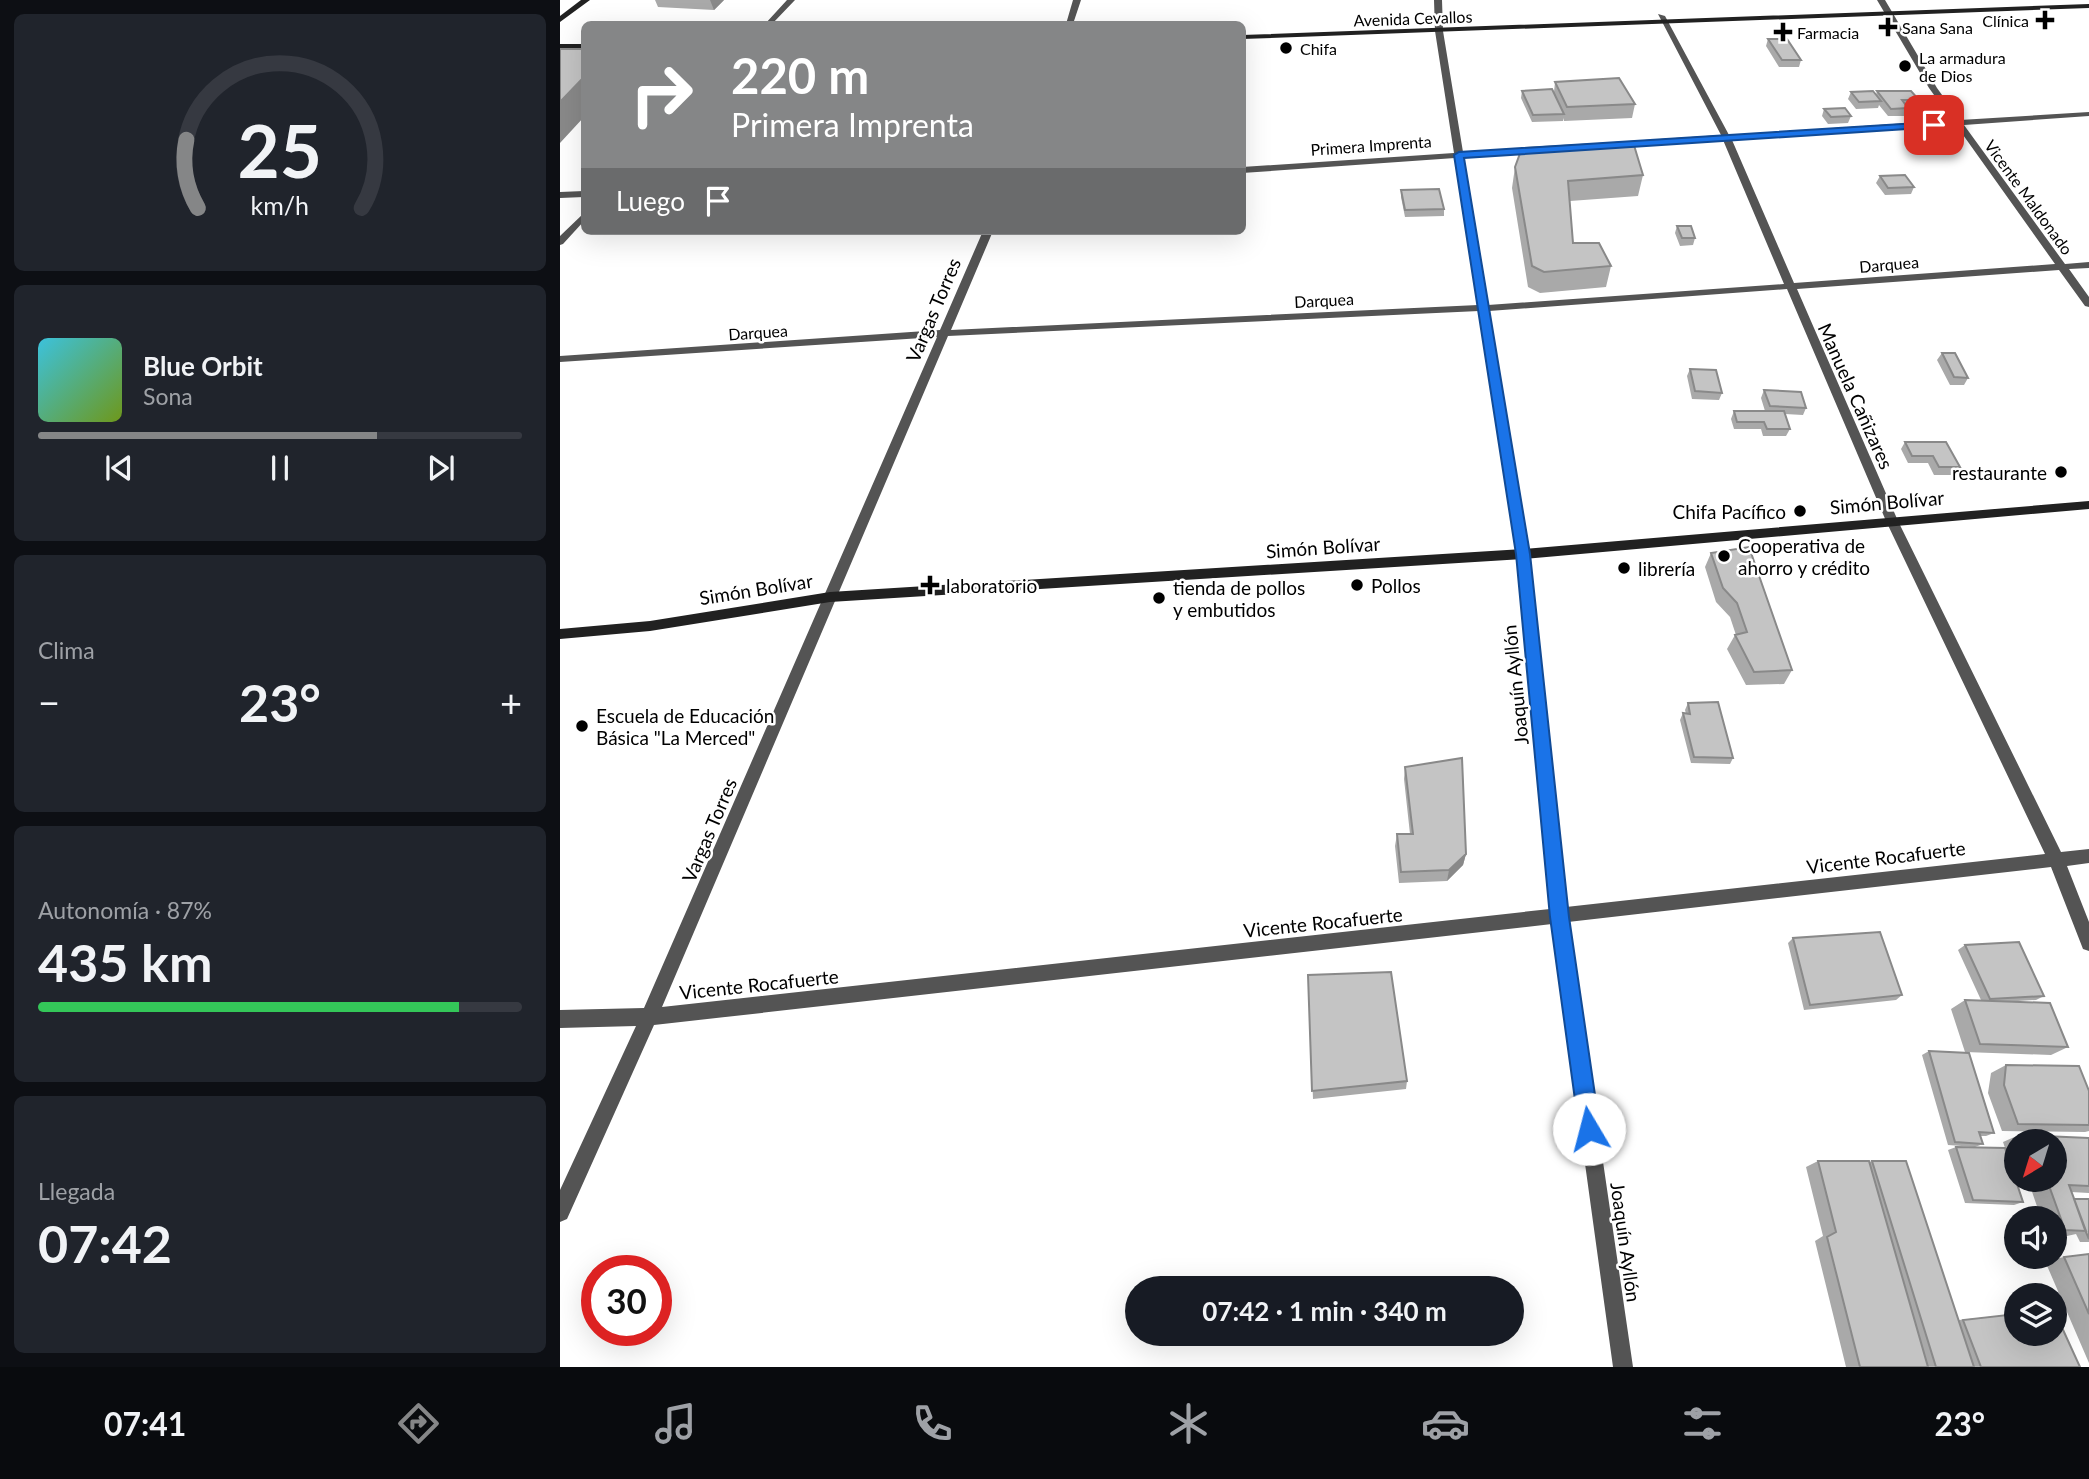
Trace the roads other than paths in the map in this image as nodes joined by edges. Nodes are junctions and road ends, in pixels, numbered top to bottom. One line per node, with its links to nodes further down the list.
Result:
1 (586, 0): 9 (main road)
2 (791, 0): 10 (street)
3 (1077, 0): 11 (street)
4 (1438, 0): 12 (street, Joaquín Ayllón)
5 (2057, 0): 6 (main road, Avenida Cevallos)
6 (1884, 6): 7 (main road, Avenida Cevallos); 8 (main road, Avenida Cevallos); 18 (street, Vicente Maldonado)
7 (2089, 6)
8 (1663, 19): 12 (main road, Avenida Cevallos); 19 (street, Manuela Cañizares)
9 (560, 20)
10 (771, 21)
11 (1070, 21)
12 (1439, 28): 13 (main road, Avenida Cevallos); 14 (main road, Avenida Cevallos); 22 (street, Joaquín Ayllón)
13 (1246, 29)
14 (1246, 37)
15 (560, 46): 16 (main road)
16 (581, 46)
17 (2089, 114): 18 (street)
18 (1959, 124): 19 (street); 29 (street, Vicente Maldonado)
19 (1726, 137): 20 (street); 31 (street, Manuela Cañizares)
20 (1606, 145)
21 (1552, 149): 22 (street, Primera Imprenta)
22 (1459, 155): 23 (street, Primera Imprenta); 33 (street, Joaquín Ayllón)
23 (1246, 170)
24 (581, 194): 25 (street)
25 (560, 195)
26 (581, 219): 28 (street)
27 (986, 235): 34 (street, Vargas Torres)
28 (560, 242)
29 (2061, 265): 30 (street, Darquea); 31 (street, Darquea); 32 (street, Vicente Maldonado)
30 (2089, 265)
31 (1790, 288): 33 (street, Darquea); 37 (street, Manuela Cañizares)
32 (2089, 304)
33 (1483, 308): 34 (street, Darquea); 38 (street, Joaquín Ayllón)
34 (944, 333): 35 (street, Darquea); 39 (street, Vargas Torres)
35 (560, 359)
36 (2089, 505): 37 (main road, Simón Bolívar)
37 (1892, 521): 38 (main road, Simón Bolívar); 42 (street, Manuela Cañizares)
38 (1523, 554): 39 (main road, Simón Bolívar); 43 (street, Joaquín Ayllón)
39 (830, 597): 40 (main road, Simón Bolívar); 45 (street, Vargas Torres)
40 (560, 634)
41 (2089, 856): 42 (street, Vicente Rocafuerte)
42 (2056, 859): 43 (street, Vicente Rocafuerte); 44 (street, Manuela Cañizares)
43 (1559, 917): 45 (street, Vicente Rocafuerte); 48 (street, Joaquín Ayllón)
44 (2089, 943)
45 (649, 1017): 46 (street, Vicente Rocafuerte); 47 (street, Vargas Torres)
46 (560, 1019)
47 (560, 1212)
48 (1623, 1367)

